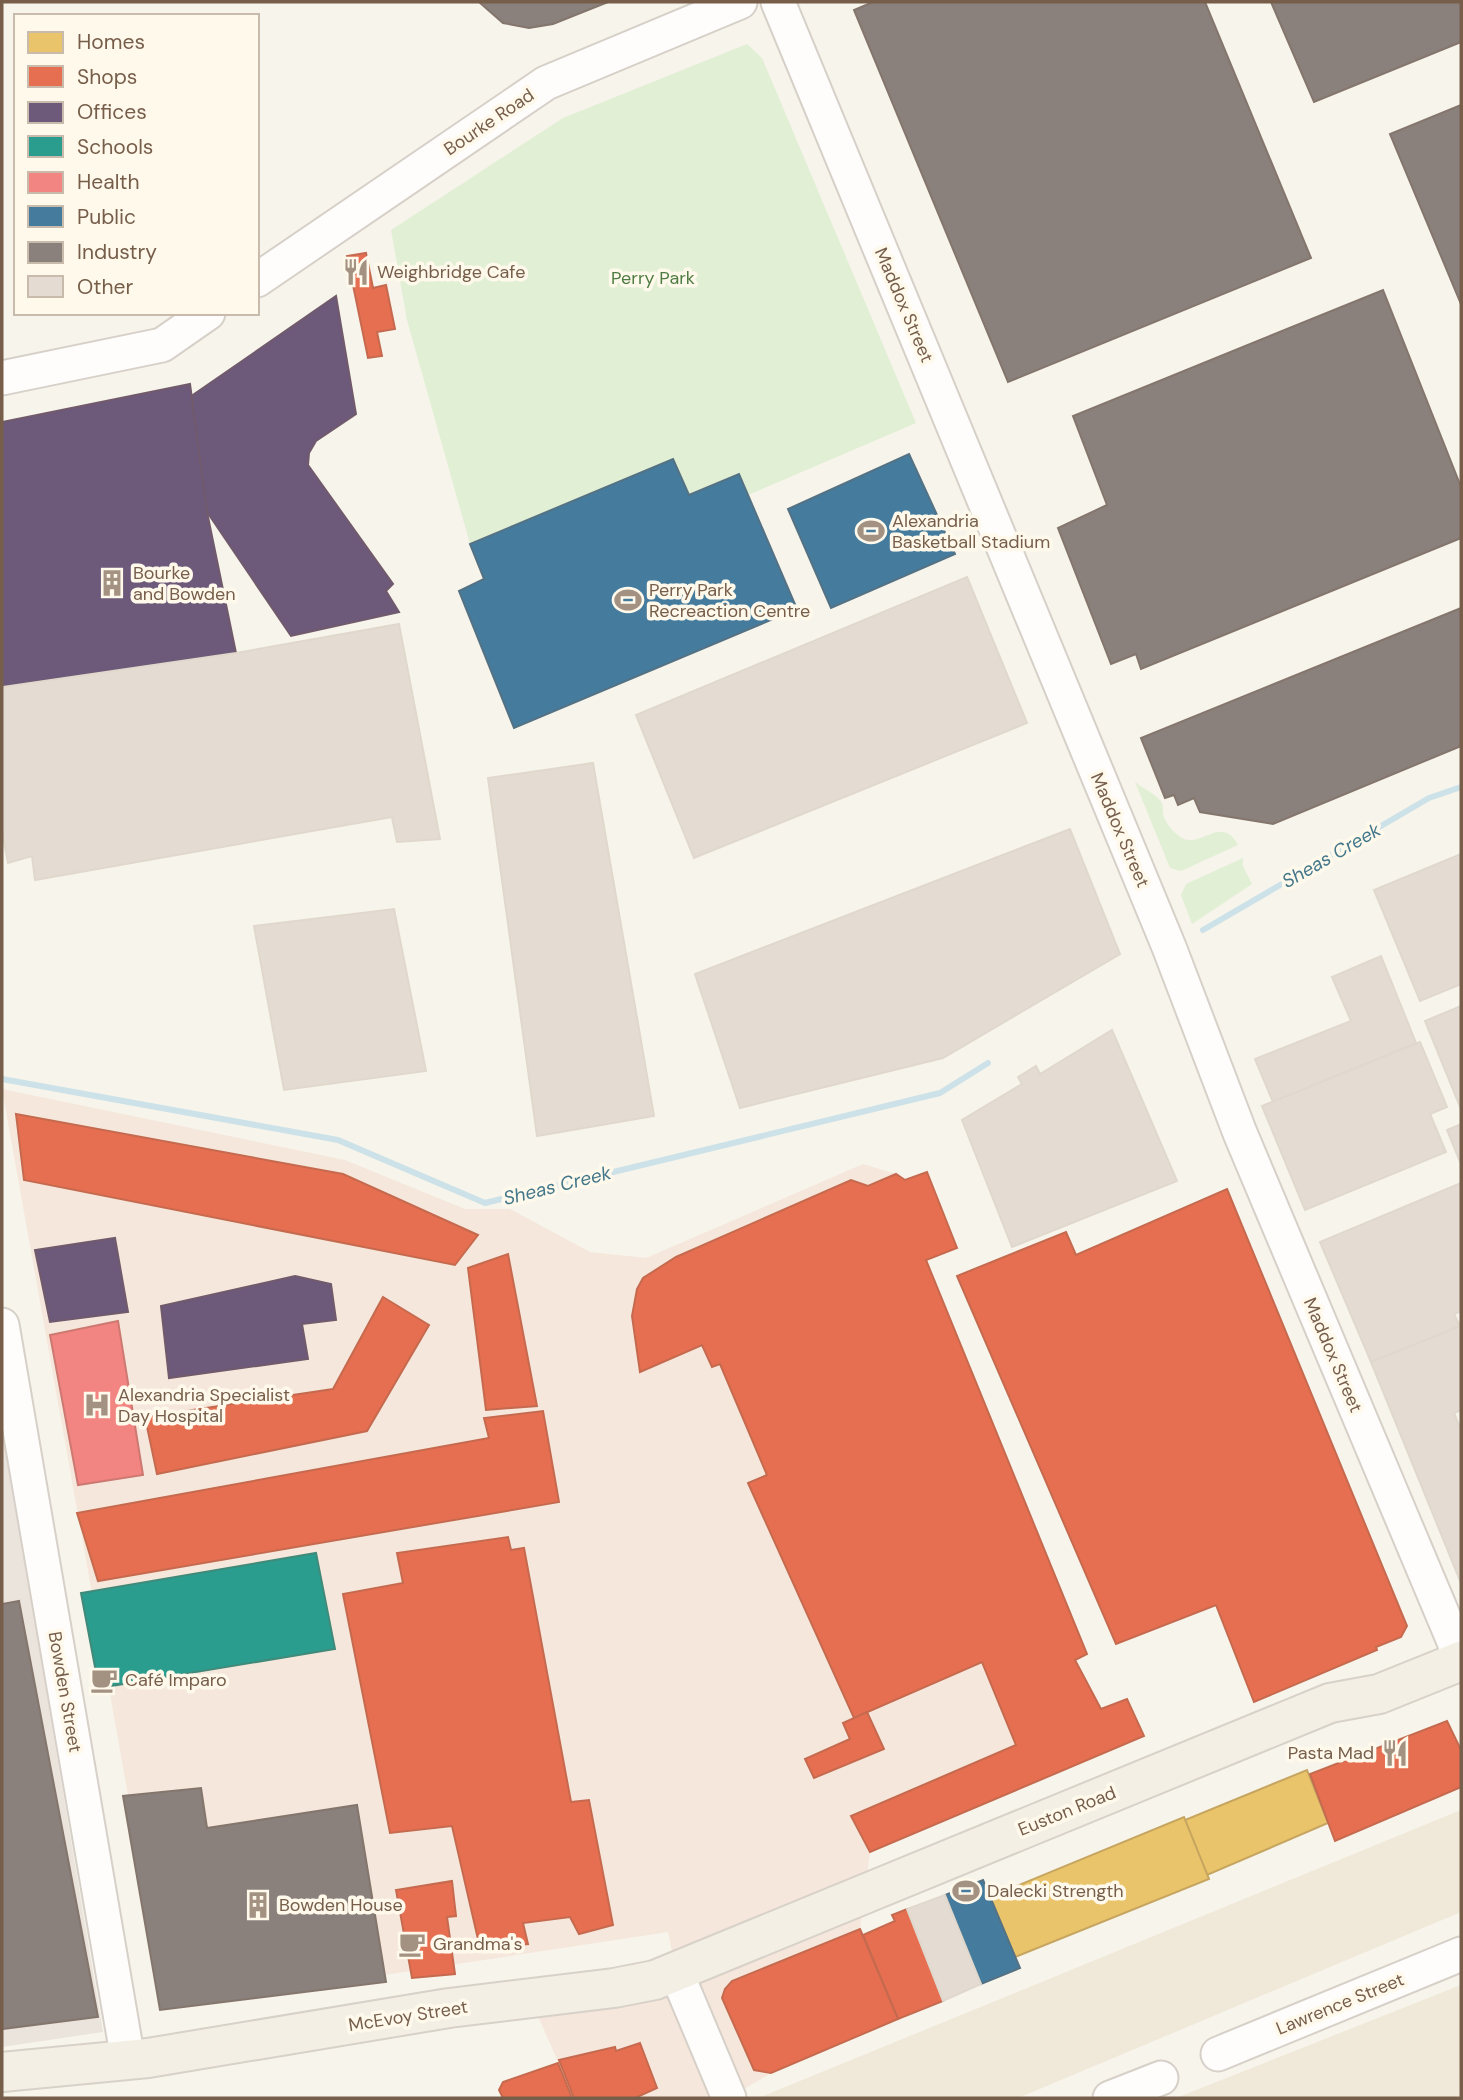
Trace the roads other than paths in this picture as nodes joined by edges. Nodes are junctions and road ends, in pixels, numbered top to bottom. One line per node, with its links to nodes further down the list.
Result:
1 (740, 2): 3 (street, Bourke Road)
2 (778, 2): 7 (street, Maddox Street)
3 (259, 279)
4 (205, 315): 5 (street)
5 (2, 378)
6 (2, 1325): 12 (street, Bowden Street)
7 (1459, 1649): 8 (main road, Euston Road)
8 (804, 1919): 10 (main road, McEvoy Street)
9 (1461, 1954): 11 (street, Lawrence Street)
10 (676, 1972): 12 (main road, McEvoy Street); 15 (street)
11 (1218, 2054)
12 (128, 2060): 13 (main road, McEvoy Street)
13 (2, 2072)
14 (1161, 2078): 16 (street)
15 (729, 2098)
16 (1110, 2098)

